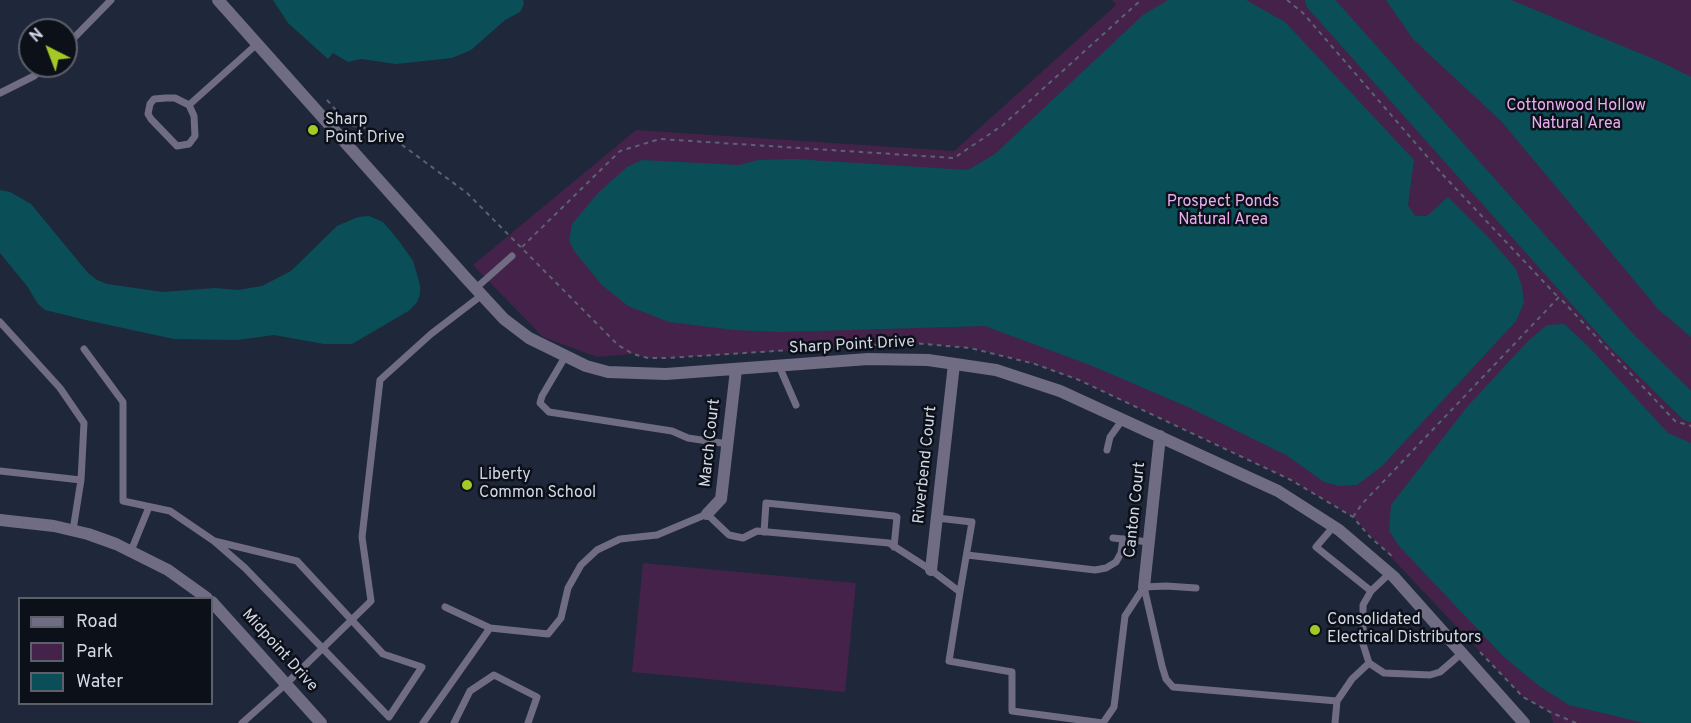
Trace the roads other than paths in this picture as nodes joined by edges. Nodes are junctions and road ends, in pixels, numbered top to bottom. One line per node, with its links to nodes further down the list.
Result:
1 (111, 0): 3 (lane)
2 (218, 0): 4 (street, Sharp Point Drive)
3 (78, 34)
4 (257, 45): 7 (lane); 9 (street, Sharp Point Drive)
5 (30, 78): 6 (lane)
6 (0, 93)
7 (189, 105): 7 (lane)
8 (512, 256): 9 (lane)
9 (479, 292): 12 (street, Sharp Point Drive); 46 (lane)
10 (0, 322): 22 (lane)
11 (84, 349): 23 (lane)
12 (565, 357): 15 (street, Sharp Point Drive); 19 (lane)
13 (954, 364): 14 (street, Sharp Point Drive); 17 (street, Sharp Point Drive); 25 (street, Riverbend Court)
14 (780, 366): 15 (street, Sharp Point Drive); 16 (lane)
15 (736, 370): 19 (street, March Court)
16 (796, 405)
17 (1123, 419): 18 (street, Sharp Point Drive); 20 (lane)
18 (1160, 436): 27 (street, Sharp Point Drive); 33 (street, Canton Court)
19 (728, 444): 24 (street, March Court)
20 (1107, 450)
21 (0, 471): 22 (lane)
22 (81, 480): 28 (lane)
23 (149, 507): 32 (lane); 35 (lane)
24 (708, 514): 29 (lane); 47 (lane)
25 (937, 518): 36 (lane); 37 (street, Riverbend Court)
26 (0, 520): 28 (street)
27 (1334, 526): 38 (street, Sharp Point Drive); 41 (lane)
28 (73, 530): 35 (street)
29 (764, 532): 34 (lane); 34 (lane)
30 (1113, 538): 31 (lane)
31 (1124, 539): 33 (lane); 36 (lane)
32 (214, 542): 46 (lane); 48 (lane)
33 (1149, 542): 39 (street, Canton Court)
34 (894, 547): 37 (lane)
35 (131, 551): 43 (street)
36 (966, 555): 42 (lane)
37 (932, 570): 42 (lane)
38 (1390, 573): 41 (lane); 49 (street, Sharp Point Drive)
39 (1144, 587): 40 (lane); 42 (lane); 52 (lane)
40 (1196, 588)
41 (1371, 591): 50 (lane)
42 (960, 592)
43 (206, 597)
44 (213, 603): 51 (street, Midpoint Drive)
45 (445, 606): 47 (lane)
46 (351, 621): 48 (lane); 48 (lane)
47 (490, 628): 55 (lane)
48 (323, 648): 51 (lane)
49 (1462, 653): 50 (lane); 59 (street, Sharp Point Drive)
50 (1369, 663): 52 (lane)
51 (286, 684): 53 (lane); 54 (street, Midpoint Drive)
52 (1336, 701): 58 (lane)
53 (242, 723)
54 (321, 723)
55 (423, 723)
56 (454, 723): 57 (lane)
57 (528, 723)
58 (1335, 723)
59 (1524, 723)

